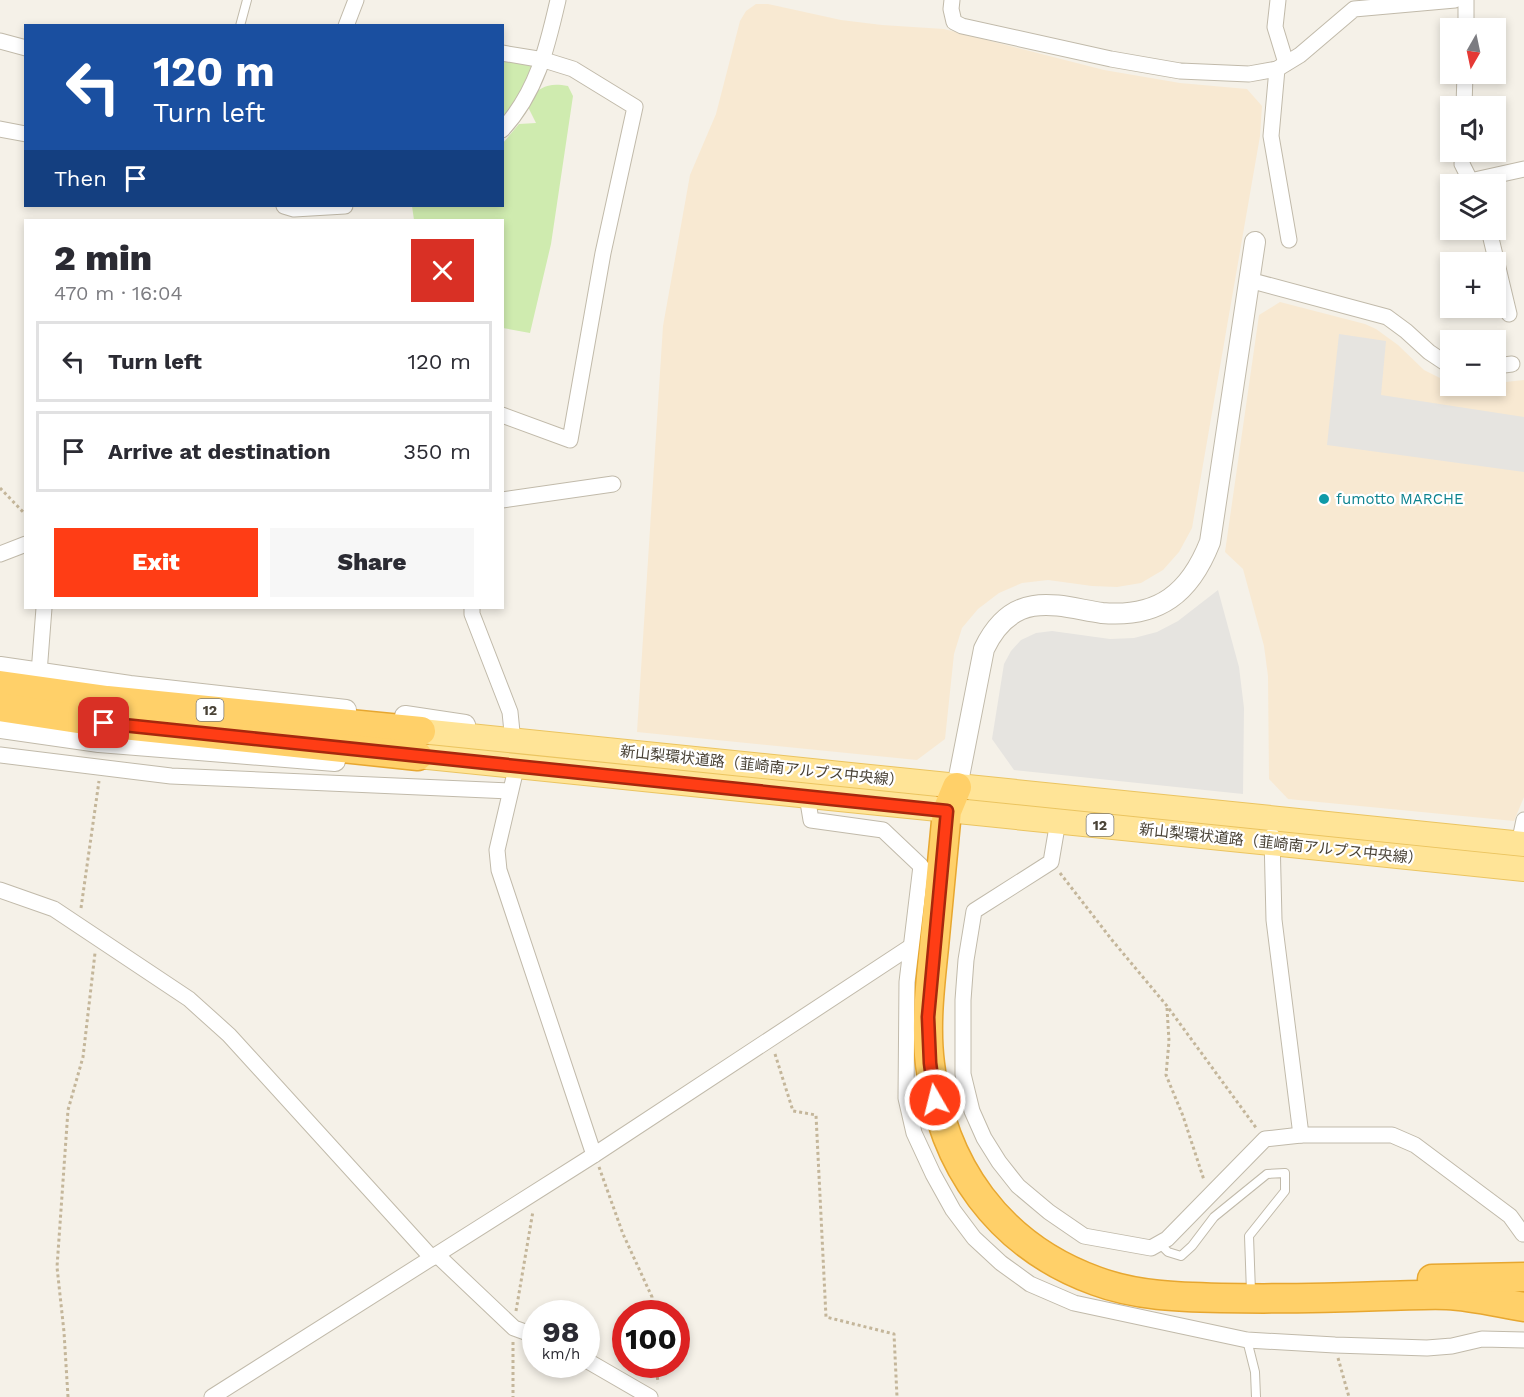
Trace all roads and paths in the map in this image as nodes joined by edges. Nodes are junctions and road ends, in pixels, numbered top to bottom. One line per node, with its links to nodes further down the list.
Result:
1 (247, 0): 9 (lane)
2 (356, 0): 10 (street)
3 (558, 0): 14 (street)
4 (1278, 0): 15 (street)
5 (1455, 0): 15 (street)
6 (1466, 0): 8 (street)
7 (949, 1): 15 (street)
8 (1466, 18)
9 (241, 24)
10 (347, 24)
11 (0, 41): 12 (street)
12 (24, 47)
13 (504, 53): 14 (street)
14 (544, 60): 16 (street); 31 (street)
15 (1281, 66): 23 (street)
16 (504, 128)
17 (0, 129): 18 (street)
18 (24, 134)
19 (1524, 169): 20 (street)
20 (1505, 174)
21 (332, 207): 22 (street)
22 (291, 210)
23 (1289, 240)
24 (1491, 240): 27 (street)
25 (1255, 242): 26 (street)
26 (1249, 280): 28 (street); 53 (street)
27 (1509, 314)
28 (1440, 359)
29 (1512, 364): 30 (street)
30 (1506, 365)
31 (504, 416)
32 (613, 484): 34 (street)
33 (0, 488): 35 (path)
34 (504, 500)
35 (24, 513)
36 (24, 545): 37 (street)
37 (0, 554)
38 (44, 609): 41 (street)
39 (472, 609): 45 (street)
40 (0, 667): 41 (street)
41 (39, 673): 45 (street)
42 (0, 685): 46 (highway, 新山梨環状道路（韮崎南アルプス中央線） / 12)
43 (0, 707): 46 (highway, 新山梨環状道路（韮崎南アルプス中央線） / 12)
44 (0, 728): 50 (street)
45 (512, 732): 48 (street)
46 (420, 743): 48 (main road, 新山梨環状道路（韮崎南アルプス中央線） / 12); 51 (main road, 新山梨環状道路（韮崎南アルプス中央線） / 12)
47 (0, 755): 49 (street)
48 (737, 764): 53 (main road, 新山梨環状道路（韮崎南アルプス中央線） / 12)
49 (101, 768): 50 (street); 62 (path)
50 (513, 782): 51 (street); 69 (street)
51 (676, 783): 52 (main road, 新山梨環状道路（韮崎南アルプス中央線） / 12)
52 (807, 796): 53 (main road, 新山梨環状道路（韮崎南アルプス中央線） / 12); 64 (street)
53 (956, 803): 54 (main road, 新山梨環状道路（韮崎南アルプス中央線） / 12); 56 (main road, 新山梨環状道路（韮崎南アルプス中央線） / 12); 78 (highway)
54 (1271, 818): 57 (street); 58 (main road, 新山梨環状道路（韮崎南アルプス中央線） / 12)
55 (1524, 820): 58 (street)
56 (1058, 821): 57 (main road, 新山梨環状道路（韮崎南アルプス中央線） / 12); 59 (street)
57 (1272, 842): 60 (main road, 新山梨環状道路（韮崎南アルプス中央線） / 12); 67 (street)
58 (1521, 844)
59 (1051, 862): 65 (path); 73 (street)
60 (1524, 869)
61 (0, 890): 62 (street)
62 (78, 924): 63 (street)
63 (97, 937): 74 (street); 89 (path)
64 (910, 946): 66 (street); 85 (street)
65 (1167, 1006): 68 (path); 71 (path)
66 (771, 1038): 69 (street); 92 (path)
67 (1300, 1135): 68 (street); 72 (street)
68 (1265, 1139): 71 (street)
69 (594, 1155): 70 (street); 80 (path)
70 (536, 1192): 74 (street); 82 (path)
71 (1209, 1194): 73 (street)
72 (1524, 1234)
73 (1159, 1243): 78 (lane)
74 (434, 1256): 82 (street); 90 (street)
75 (1524, 1262): 77 (highway)
76 (1524, 1277): 77 (highway)
77 (1449, 1287): 78 (highway); 79 (highway); 81 (highway)
78 (1251, 1290)
79 (1524, 1294)
80 (652, 1300)
81 (1524, 1307)
82 (514, 1328): 83 (street); 91 (path)
83 (522, 1331)
84 (1523, 1336): 86 (street)
85 (1247, 1340): 86 (street); 93 (lane)
86 (1335, 1345): 94 (path)
87 (600, 1367): 88 (street)
88 (654, 1392)
89 (68, 1397)
90 (212, 1397)
91 (513, 1397)
92 (897, 1397)
93 (1256, 1397)
94 (1349, 1397)

